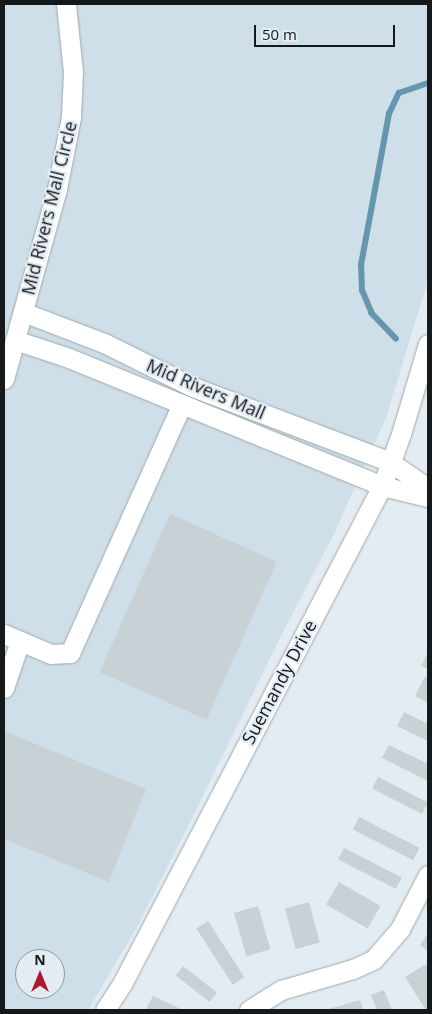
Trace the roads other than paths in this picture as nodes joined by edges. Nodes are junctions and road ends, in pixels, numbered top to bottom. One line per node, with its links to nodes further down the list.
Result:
1 (66, 4): 2 (street, Mid Rivers Mall Circle)
2 (23, 312): 3 (street, Mid Rivers Mall Circle); 7 (street, Mid Rivers Mall)
3 (15, 340): 5 (street, Mid Rivers Mall Circle); 6 (street, Mid Rivers Mall)
4 (428, 344): 7 (street, Suemandy Drive)
5 (4, 379)
6 (182, 404): 8 (street, Mid Rivers Mall); 11 (street)
7 (390, 462): 8 (street, Suemandy Drive); 9 (street, Mid Rivers Mall)
8 (382, 486): 10 (street, Mid Rivers Mall); 14 (street, Suemandy Drive)
9 (428, 488)
10 (428, 497)
11 (12, 638): 12 (street)
12 (4, 688)
13 (428, 876): 15 (street)
14 (105, 1010)
15 (249, 1010)

